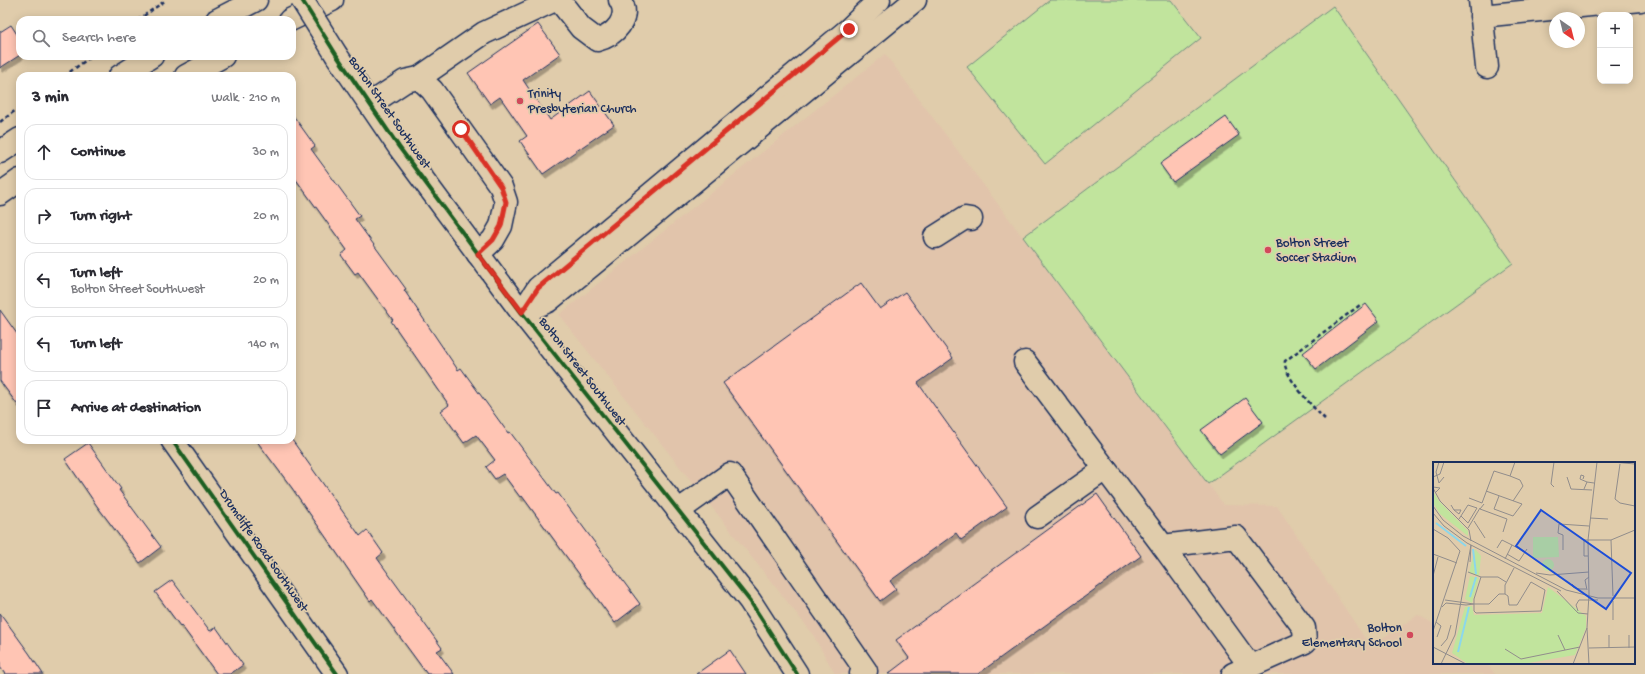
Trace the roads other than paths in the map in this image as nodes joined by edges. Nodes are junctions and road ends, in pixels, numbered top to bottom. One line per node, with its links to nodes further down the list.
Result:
1 (226, 0): 12 (main road)
2 (256, 0): 13 (main road)
3 (302, 0): 21 (main road, Bolton Street Southwest, bridge)
4 (332, 0): 14 (main road)
5 (555, 0): 20 (main road)
6 (558, 0): 7 (main road)
7 (620, 0)
8 (879, 0): 29 (main road)
9 (915, 0): 29 (main road)
10 (1641, 0): 11 (main road)
11 (1480, 8): 17 (main road)
12 (207, 16)
13 (225, 16)
14 (296, 17)
15 (146, 60): 18 (main road)
16 (216, 60): 19 (main road)
17 (1486, 67)
18 (126, 72)
19 (193, 72)
20 (419, 78): 21 (main road); 28 (main road)
21 (370, 104): 28 (main road, Bolton Street Southwest)
22 (16, 142): 23 (main road)
23 (0, 152)
24 (16, 183): 25 (main road)
25 (0, 194)
26 (971, 219): 27 (main road)
27 (935, 237)
28 (478, 254): 29 (main road, Bolton Street Southwest)
29 (522, 312): 33 (main road, Bolton Street Southwest)
30 (1025, 362): 32 (main road)
31 (175, 444): 37 (main road, Drumcliffe Road Southwest)
32 (1105, 469): 34 (main road); 35 (main road)
33 (678, 511): 38 (main road, Bolton Street Southwest); 39 (main road)
34 (1037, 516)
35 (1163, 546): 36 (main road); 36 (main road)
36 (1241, 670)
37 (337, 674)
38 (797, 674)
39 (861, 674)

